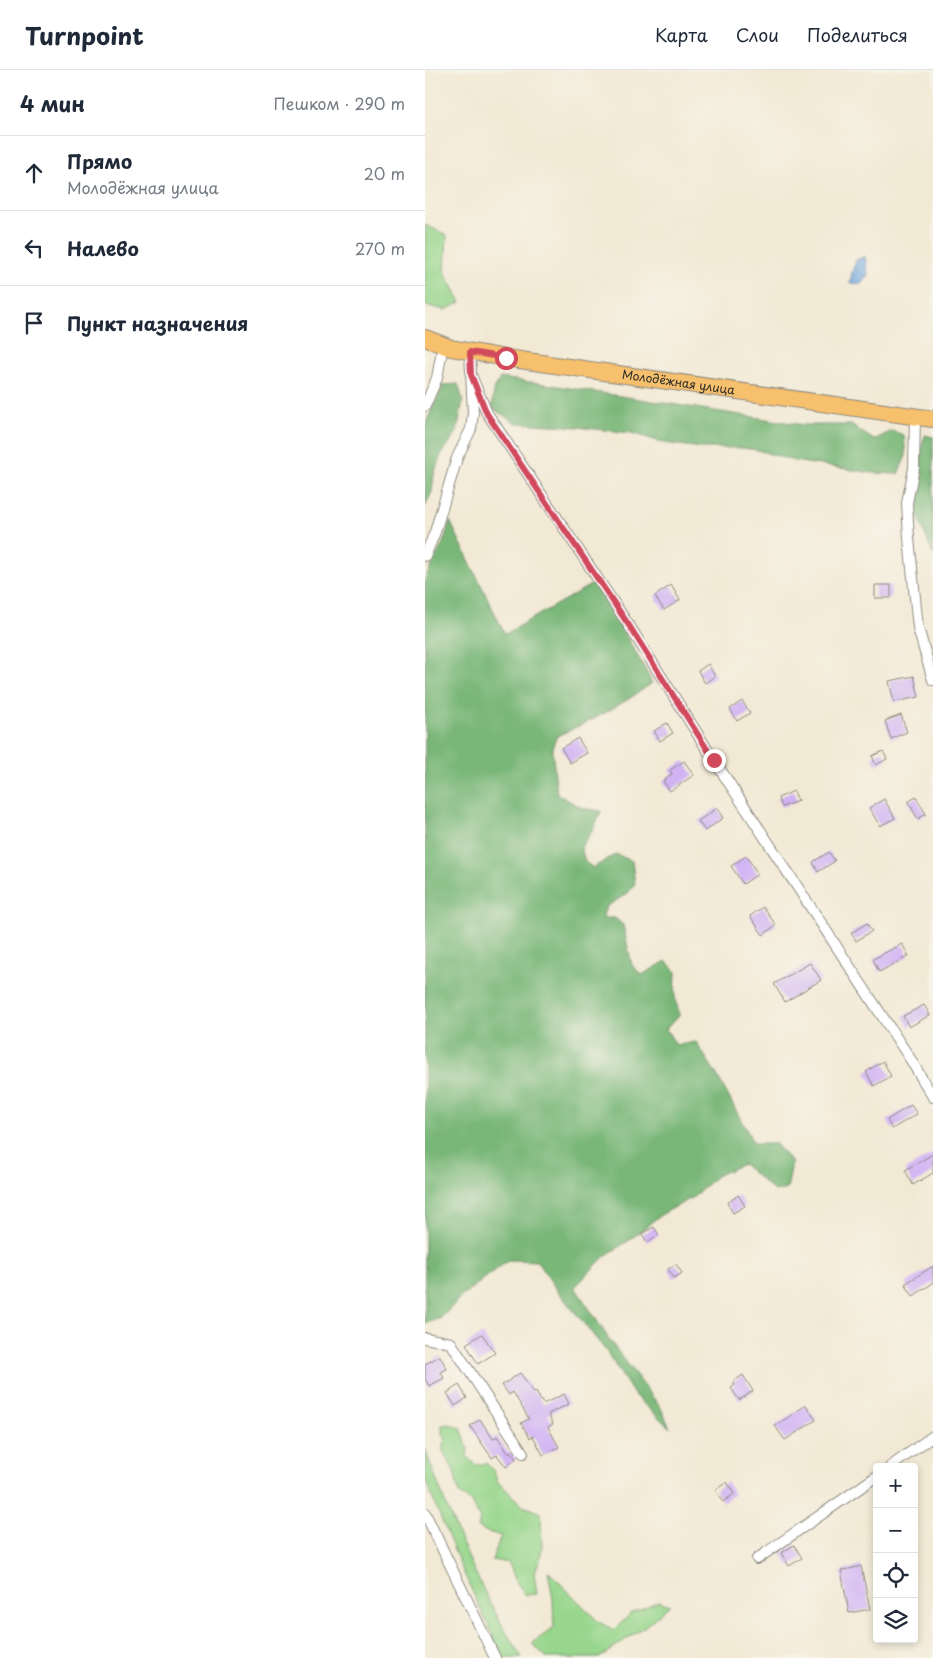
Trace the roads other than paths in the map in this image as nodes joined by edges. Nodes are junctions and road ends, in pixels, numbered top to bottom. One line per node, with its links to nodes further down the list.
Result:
1 (425, 338): 2 (main road, Молодёжная улица)
2 (443, 345): 3 (main road, Молодёжная улица); 5 (street)
3 (470, 352): 4 (street); 6 (main road, Молодёжная улица)
4 (471, 375): 8 (street); 10 (street)
5 (425, 406)
6 (915, 416): 7 (main road, Молодёжная улица); 9 (street)
7 (933, 419)
8 (425, 556)
9 (933, 680)
10 (933, 1097)
11 (425, 1338): 13 (street)
12 (933, 1436): 14 (street)
13 (523, 1453)
14 (895, 1463)
15 (873, 1479): 17 (street)
16 (425, 1513): 18 (street)
17 (757, 1560)
18 (495, 1658)

